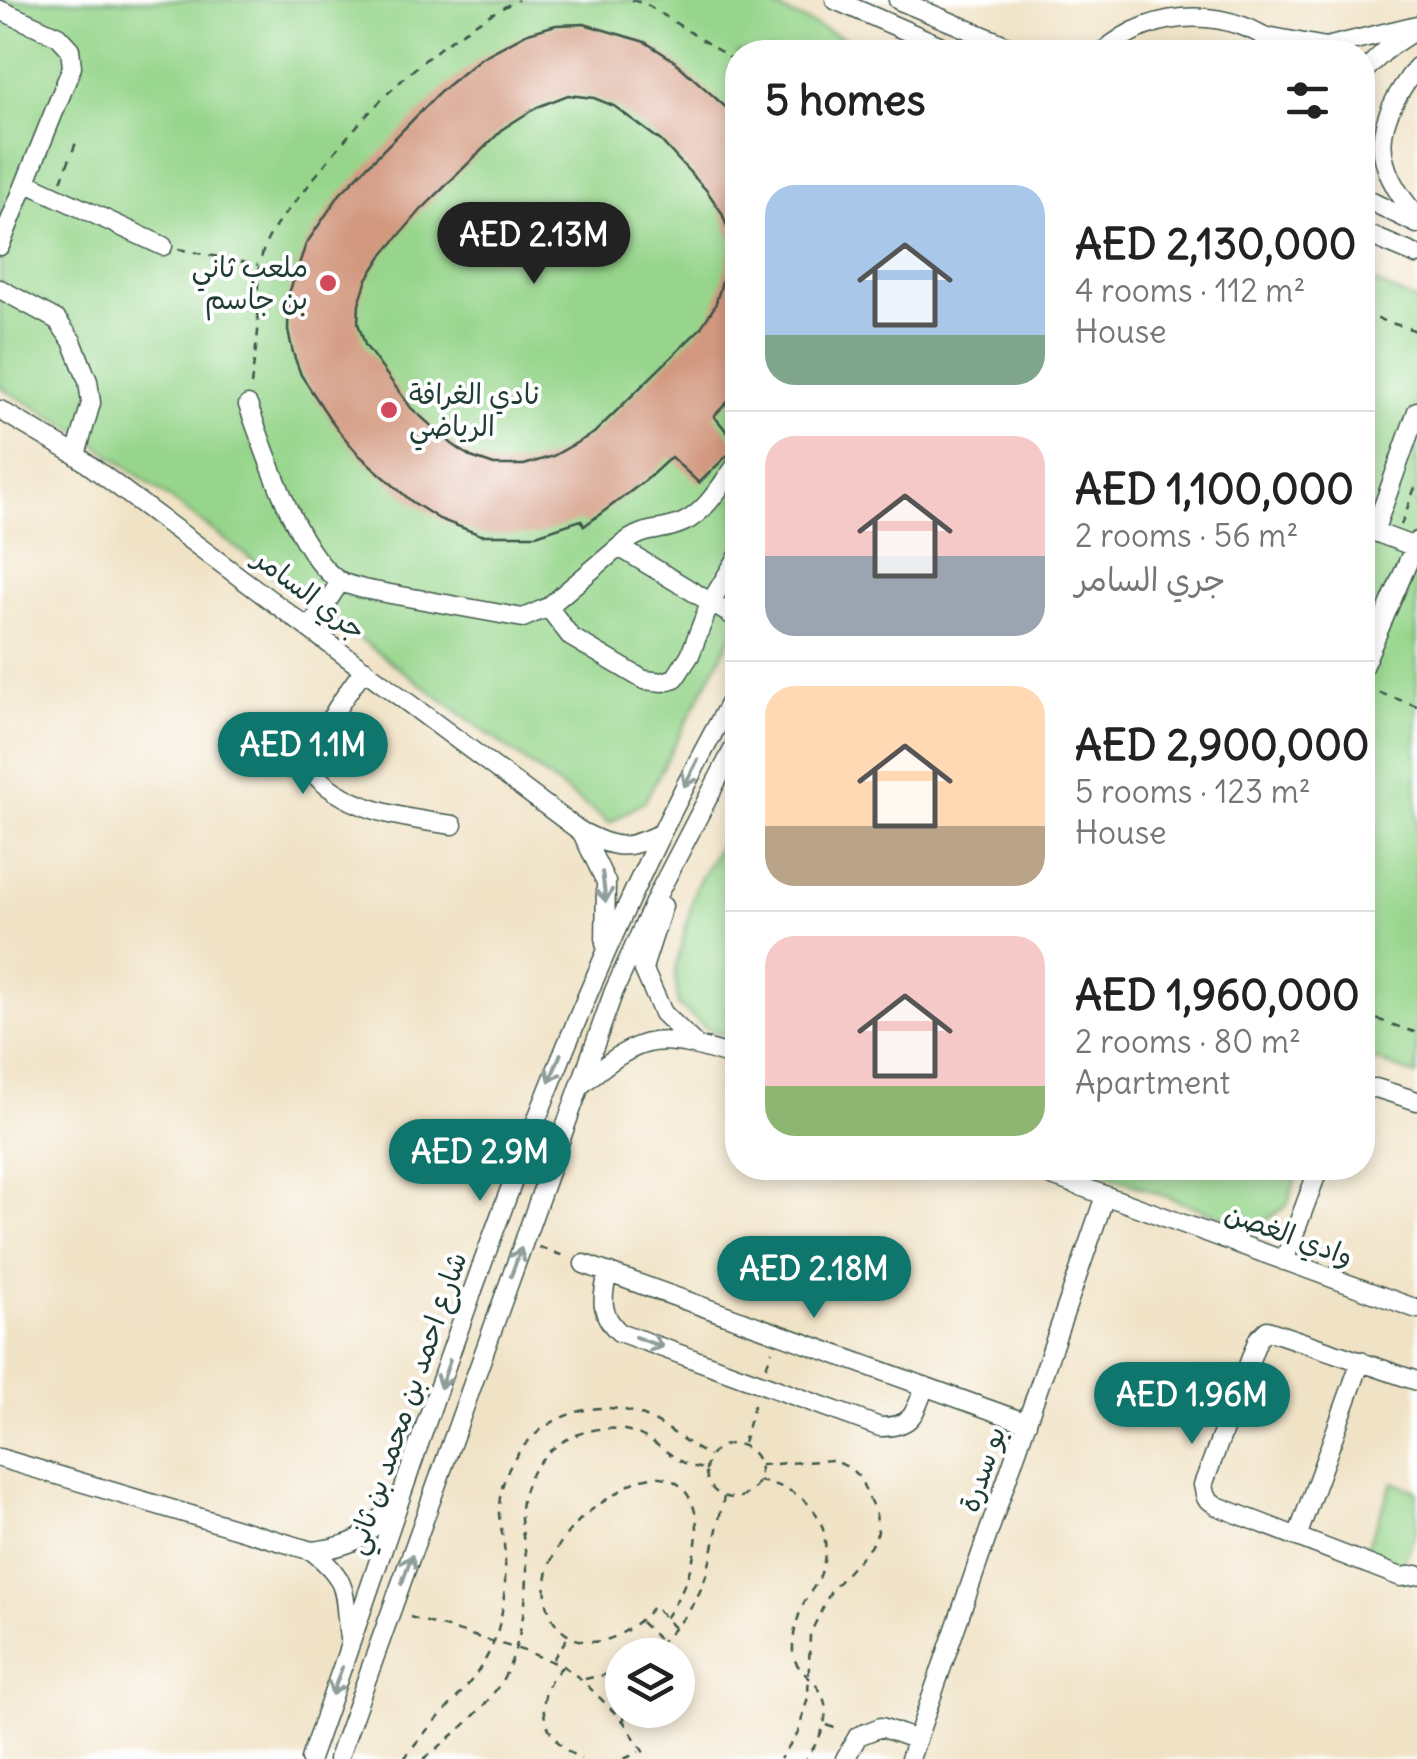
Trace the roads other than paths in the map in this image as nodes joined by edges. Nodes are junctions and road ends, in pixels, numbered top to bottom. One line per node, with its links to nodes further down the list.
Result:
1 (835, 0): 6 (street)
2 (898, 0): 7 (street)
3 (0, 10): 14 (street)
4 (1415, 33): 11 (street); 12 (street)
5 (1263, 35): 8 (street); 9 (street); 10 (street)
6 (927, 40)
7 (993, 40)
8 (1120, 40)
9 (1269, 40)
10 (1289, 40)
11 (1370, 40)
12 (1375, 60)
13 (1417, 67): 16 (street)
14 (26, 183): 19 (street); 20 (street)
15 (1375, 203): 17 (street)
16 (1417, 216)
17 (1417, 224)
18 (1375, 237): 21 (street)
19 (0, 246)
20 (163, 246)
21 (1417, 255)
22 (0, 289): 26 (street)
23 (248, 404): 33 (street)
24 (0, 410): 26 (street, جري السامر)
25 (1417, 410): 28 (street)
26 (76, 456): 37 (street, جري السامر)
27 (725, 479): 30 (street)
28 (1375, 513)
29 (1375, 533): 31 (street)
30 (618, 547): 34 (street); 35 (street)
31 (1415, 549): 38 (street)
32 (725, 578): 34 (street)
33 (341, 582): 35 (street); 37 (street)
34 (710, 603): 35 (street); 36 (street)
35 (548, 607)
36 (725, 612)
37 (310, 628): 39 (street, جري السامر)
38 (1375, 655)
39 (364, 669): 42 (street); 43 (street, جري السامر)
40 (725, 712): 44 (street, شارع احمد بن محمد بن ثاني, one-way to 44)
41 (725, 774): 45 (street, شارع احمد بن محمد بن ثاني)
42 (454, 825)
43 (580, 831): 44 (street, جري السامر); 46 (street, جري السامر, one-way to 46)
44 (661, 833): 46 (street, شارع احمد بن محمد بن ثاني)
45 (684, 843): 47 (street); 49 (street, شارع احمد بن محمد بن ثاني)
46 (606, 949): 64 (street, شارع احمد بن محمد بن ثاني, one-way to 64)
47 (695, 1044): 48 (street); 49 (street)
48 (725, 1054)
49 (577, 1088): 71 (street, شارع احمد بن محمد بن ثاني, one-way to 49)
50 (1375, 1088): 51 (street)
51 (1417, 1101)
52 (1062, 1180): 54 (street, وادي الغصن)
53 (1314, 1180): 55 (street)
54 (1105, 1196): 55 (street, وادي الغصن); 62 (street, بو سدرة)
55 (1284, 1261): 58 (street, وادي الغصن)
56 (584, 1264): 57 (street)
57 (608, 1272): 61 (street); 61 (street, one-way to 61)
58 (1417, 1309)
59 (1361, 1361): 60 (street); 65 (street); 65 (street)
60 (1417, 1381)
61 (925, 1386): 62 (street)
62 (1027, 1422): 69 (street, بو سدرة)
63 (0, 1458): 66 (street)
64 (406, 1487): 66 (street); 68 (street, شارع احمد بن محمد بن ثاني)
65 (1297, 1537): 67 (street)
66 (312, 1551): 68 (street)
67 (1417, 1575)
68 (350, 1644): 70 (street, شارع احمد بن محمد بن ثاني, one-way to 70)
69 (916, 1740): 72 (street); 73 (street, بو سدرة)
70 (310, 1759)
71 (338, 1759)
72 (845, 1759)
73 (910, 1759)

